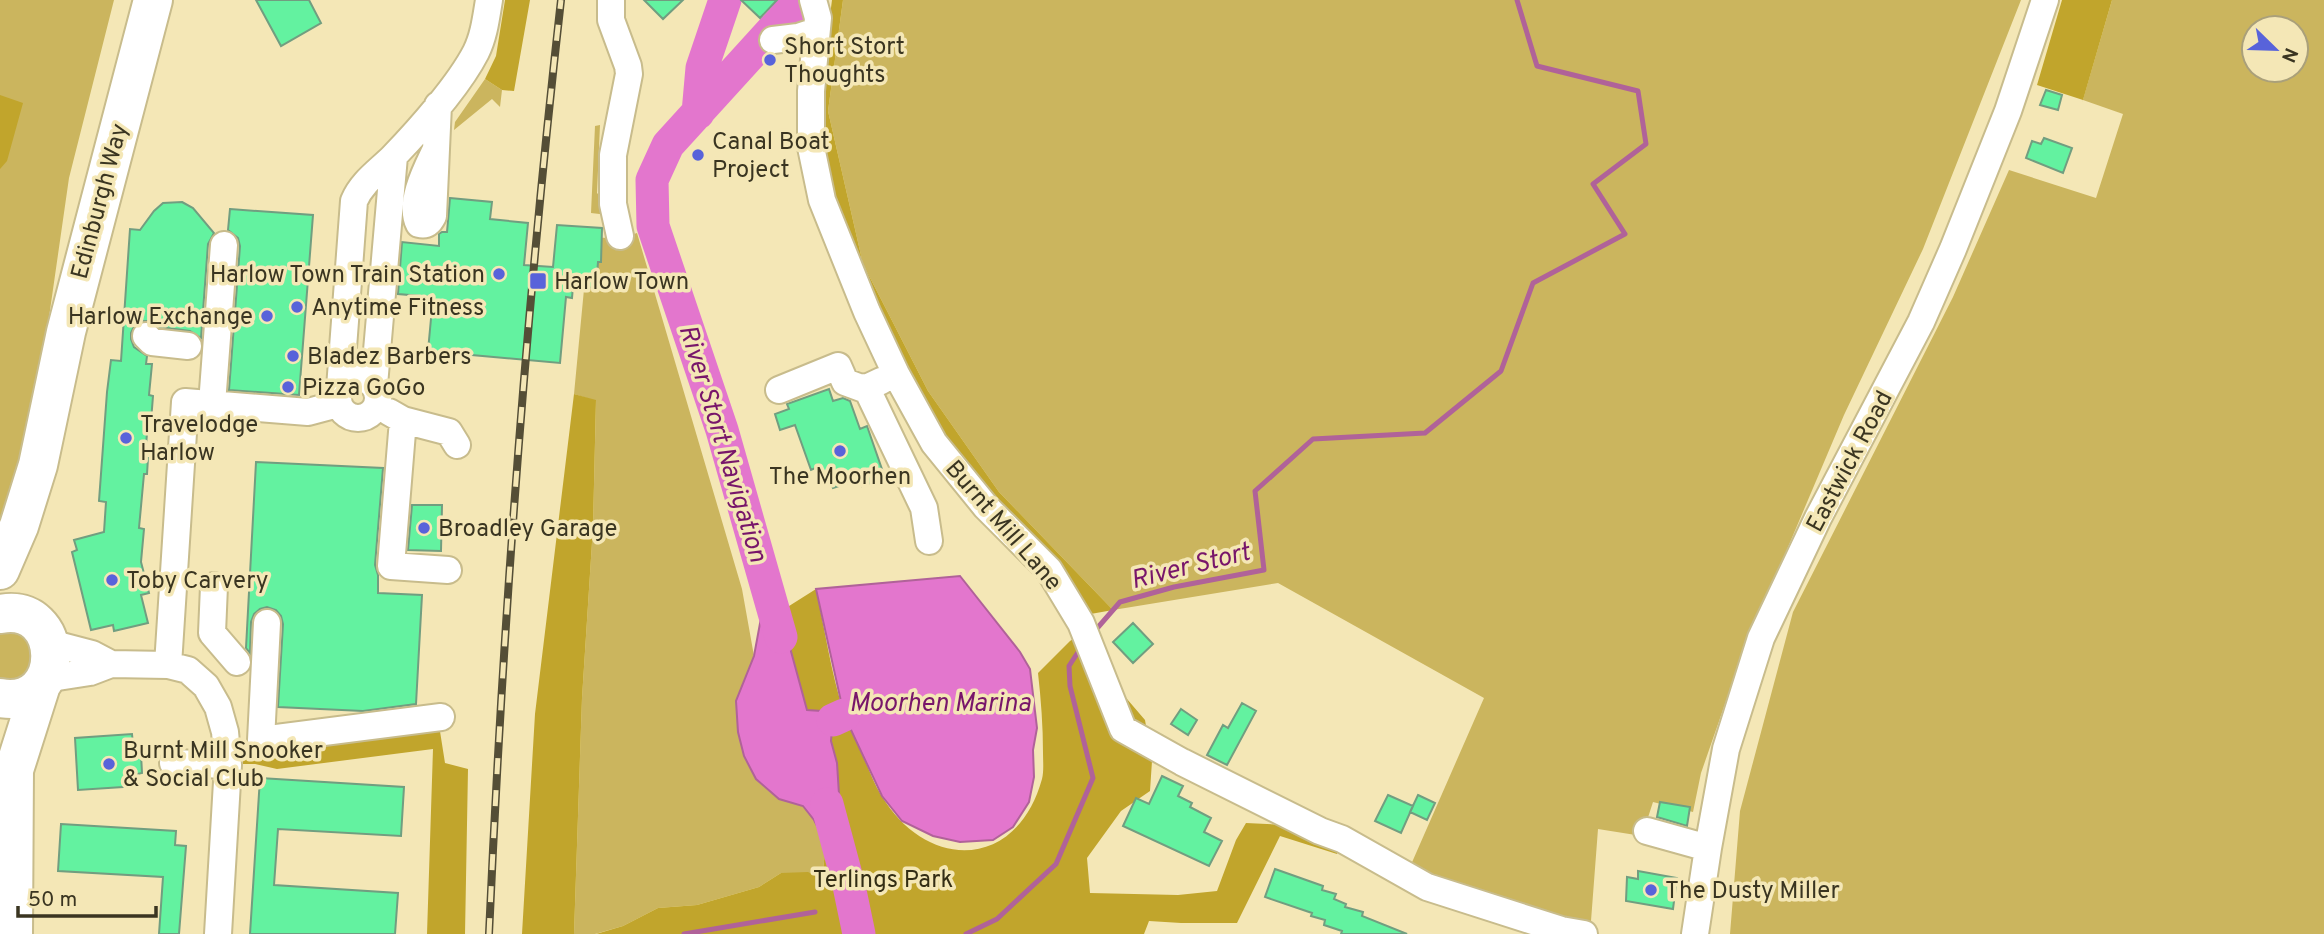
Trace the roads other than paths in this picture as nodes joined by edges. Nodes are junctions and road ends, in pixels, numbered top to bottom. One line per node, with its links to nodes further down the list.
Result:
1 (153, 0): 22 (highway, Edinburgh Way)
2 (489, 0): 7 (street)
3 (611, 0): 10 (street)
4 (2045, 0): 38 (street, Eastwick Road)
5 (816, 16): 6 (street); 14 (street, Burnt Mill Lane)
6 (773, 40)
7 (438, 104): 8 (street); 9 (street)
8 (436, 149)
9 (394, 156): 17 (street); 18 (street)
10 (620, 236)
11 (224, 245): 19 (street)
12 (146, 336): 13 (street)
13 (188, 346)
14 (896, 374): 15 (street); 41 (street, Burnt Mill Lane)
15 (866, 387): 16 (street); 23 (street)
16 (779, 390)
17 (375, 395): 18 (street); 18 (street); 20 (street)
18 (339, 396): 19 (street)
19 (212, 404): 30 (street)
20 (403, 421): 21 (street); 25 (street)
21 (457, 445)
22 (19, 526): 24 (highway, Edinburgh Way); 28 (highway, Edinburgh Way)
23 (929, 541)
24 (0, 570)
25 (448, 570)
26 (214, 586): 31 (street)
27 (267, 623): 33 (street)
28 (33, 648): 29 (street); 29 (street); 32 (highway); 34 (highway)
29 (111, 664): 30 (street)
30 (168, 665): 31 (street)
31 (206, 686): 36 (street)
32 (0, 698)
33 (441, 717)
34 (7, 756): 39 (highway)
35 (173, 763): 36 (street)
36 (228, 765): 40 (street)
37 (1647, 831): 38 (street)
38 (1708, 848): 42 (street, Eastwick Road)
39 (13, 934)
40 (218, 934)
41 (1584, 934)
42 (1695, 934)

